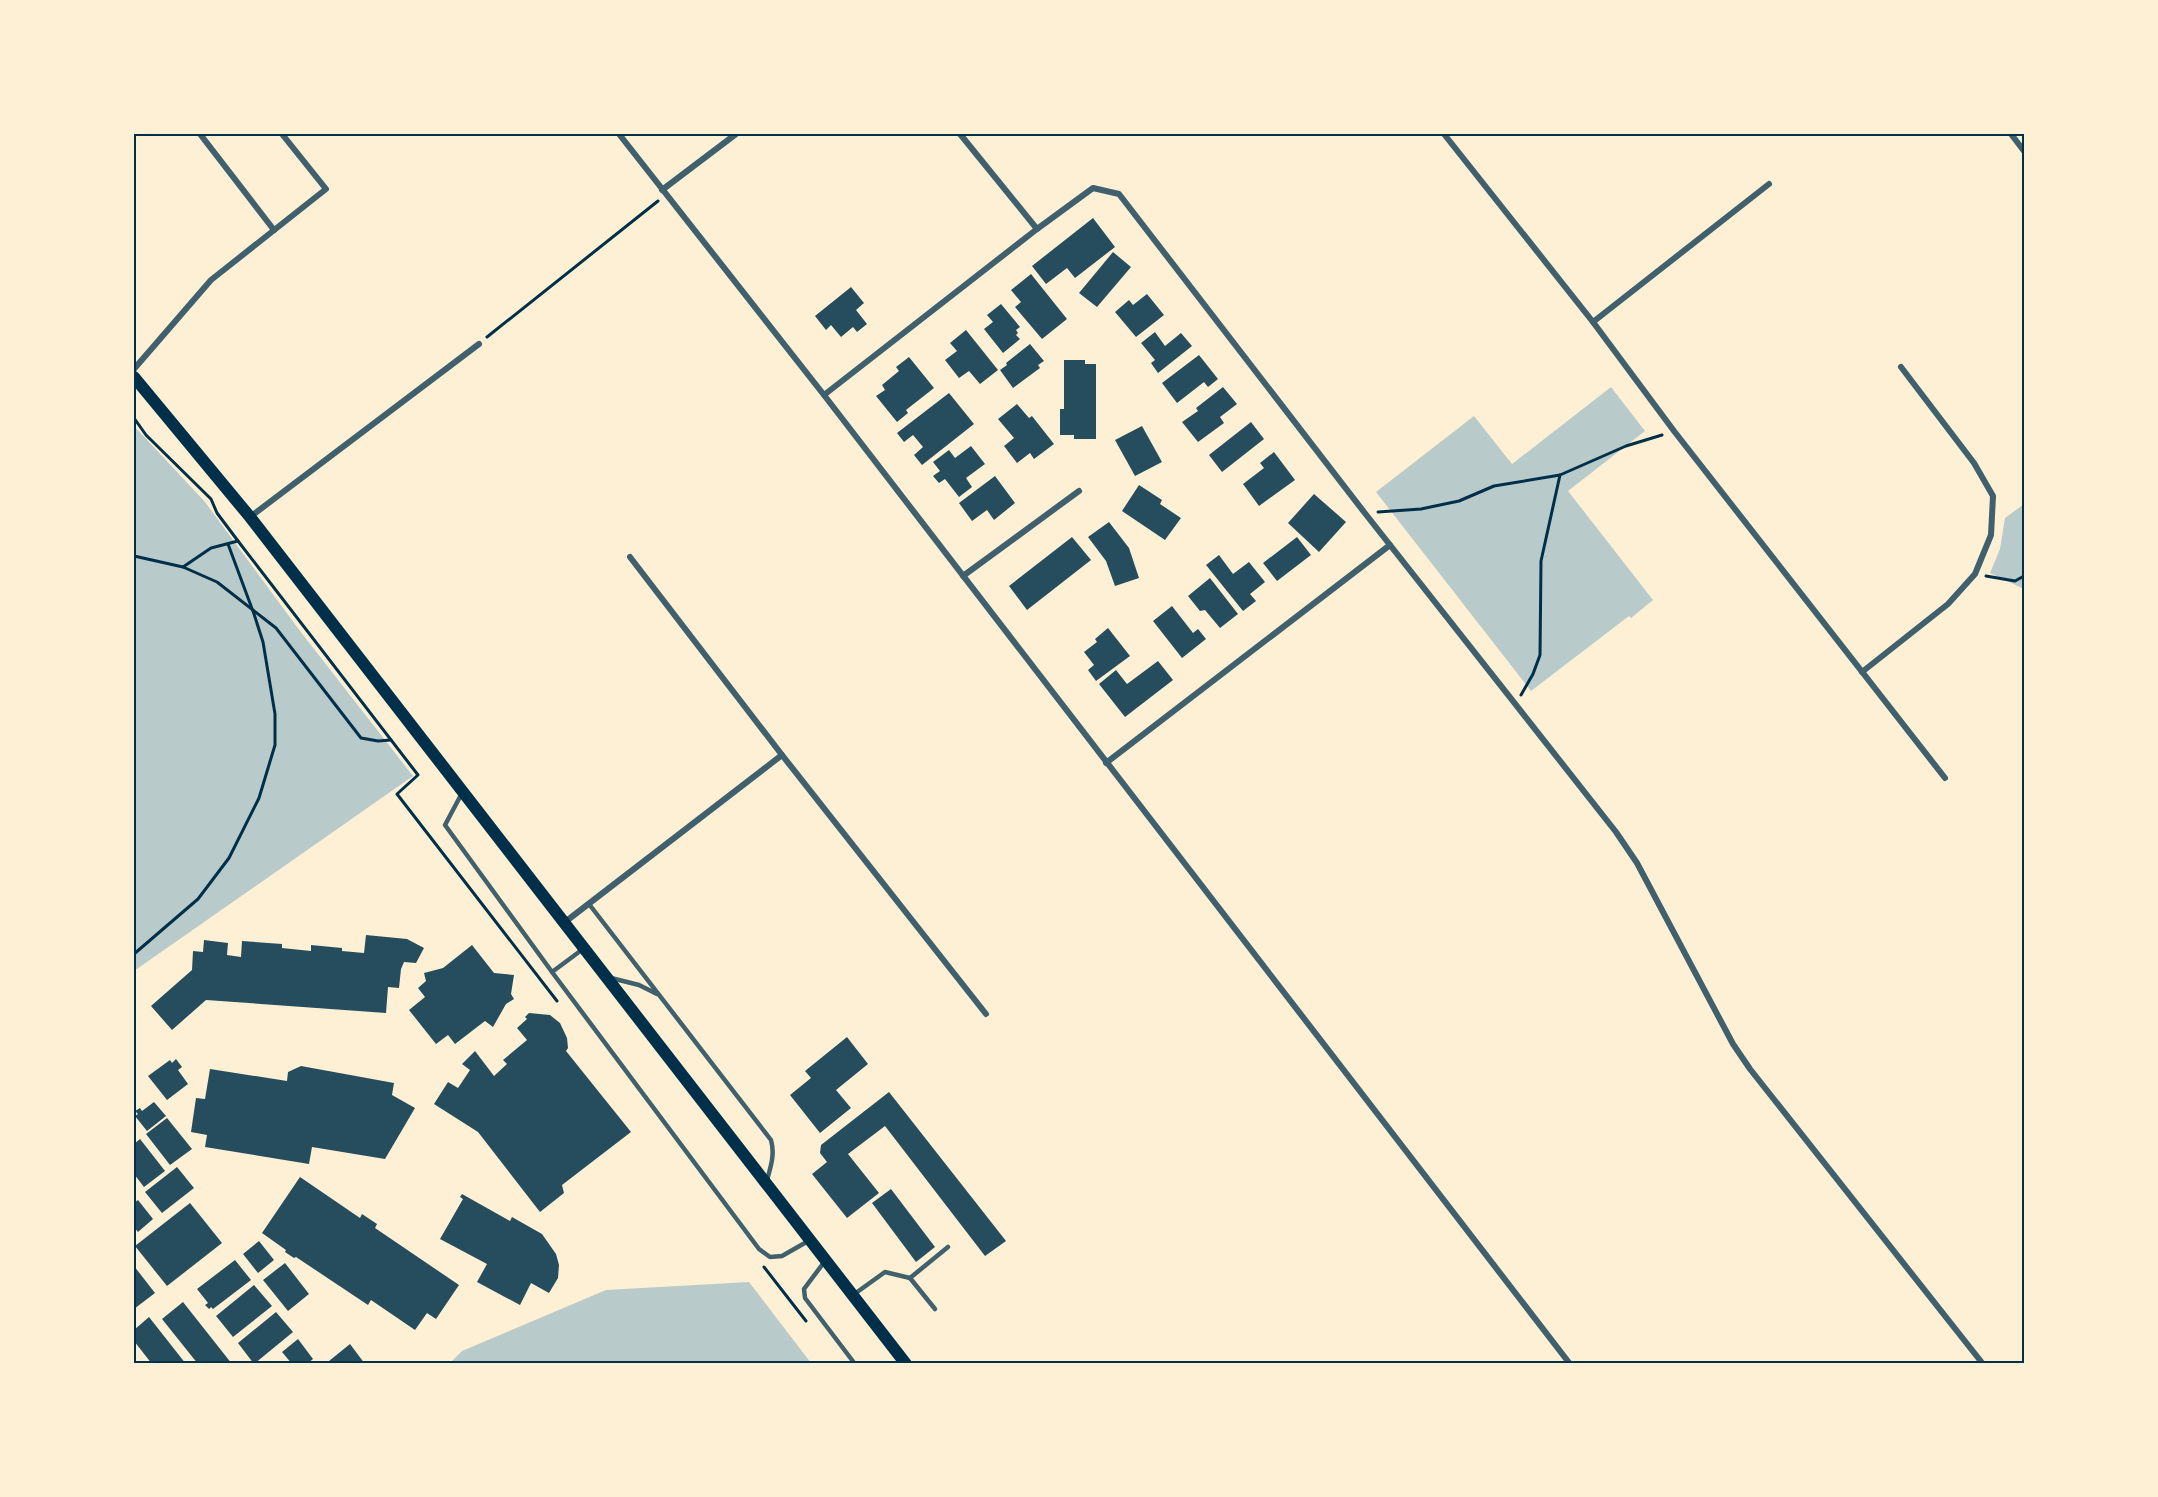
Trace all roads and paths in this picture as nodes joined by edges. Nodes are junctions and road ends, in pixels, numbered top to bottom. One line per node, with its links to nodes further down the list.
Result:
1 (200, 134): 12 (street)
2 (282, 134): 12 (street)
3 (619, 134): 10 (street)
4 (736, 134): 10 (street)
5 (960, 134): 11 (street)
6 (2011, 134): 8 (street)
7 (1448, 135): 13 (street)
8 (2025, 151)
9 (1769, 184): 13 (street)
10 (664, 192): 14 (path); 18 (street)
11 (1037, 229): 18 (street); 23 (street)
12 (274, 230): 16 (street)
13 (1593, 322): 20 (street)
14 (479, 344): 24 (street)
15 (1901, 367): 31 (street)
16 (134, 369)
17 (134, 377): 24 (main road)
18 (824, 395): 32 (street)
19 (134, 418): 25 (path)
20 (1674, 431): 21 (path); 35 (street)
21 (1560, 475): 23 (path); 36 (path)
22 (1079, 491): 32 (street)
23 (1364, 513): 27 (street)
24 (250, 517): 42 (main road)
25 (238, 541): 26 (path); 37 (path)
26 (228, 544): 30 (path); 34 (path)
27 (1390, 545): 36 (street); 39 (street)
28 (134, 556): 30 (path)
29 (630, 557): 38 (street)
30 (183, 567): 34 (path)
31 (1975, 574): 33 (path); 35 (street)
32 (963, 576): 39 (street)
33 (2025, 576)
34 (252, 610): 37 (path); 46 (path)
35 (1862, 672): 41 (street)
36 (1515, 705): 61 (street)
37 (391, 741): 40 (path)
38 (782, 755): 43 (street); 50 (street)
39 (1106, 763): 60 (street)
40 (418, 775)
41 (1945, 778)
42 (463, 792): 44 (main road); 47 (lane)
43 (588, 904): 44 (street); 49 (lane)
44 (564, 922): 45 (main road)
45 (584, 948): 47 (lane); 48 (main road)
46 (134, 954)
47 (552, 972): 52 (lane)
48 (606, 977): 49 (lane); 51 (main road)
49 (663, 1000): 51 (lane)
50 (986, 1014)
51 (766, 1184): 52 (main road)
52 (810, 1240): 54 (main road)
53 (948, 1247): 55 (lane)
54 (826, 1260): 56 (main road); 58 (lane)
55 (909, 1278): 56 (lane); 57 (lane)
56 (853, 1295): 59 (main road)
57 (935, 1309)
58 (855, 1364)
59 (906, 1364)
60 (1570, 1364)
61 (1983, 1364)

